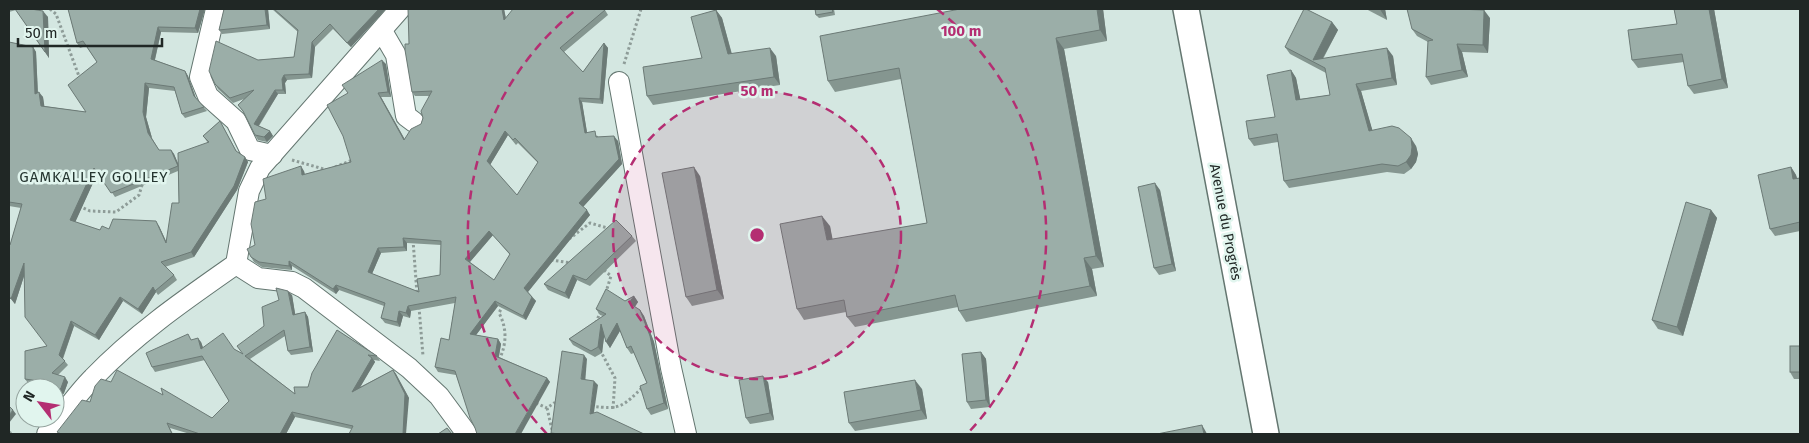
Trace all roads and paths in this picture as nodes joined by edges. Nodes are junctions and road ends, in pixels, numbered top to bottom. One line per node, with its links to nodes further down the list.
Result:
1 (50, 9): 8 (path)
2 (216, 9): 10 (street)
3 (400, 9): 6 (street)
4 (641, 9): 7 (path)
5 (1186, 9): 40 (street, Avenue du Progrès)
6 (382, 31): 9 (street); 10 (street)
7 (619, 82): 27 (street)
8 (84, 85)
9 (414, 122)
10 (272, 155): 11 (path); 19 (street)
11 (361, 157)
12 (142, 178): 13 (path)
13 (74, 204)
14 (611, 229): 16 (path)
15 (412, 239): 28 (path)
16 (567, 241)
17 (543, 259): 18 (path)
18 (580, 263)
19 (236, 264): 28 (street); 36 (street)
20 (599, 265): 21 (path)
21 (606, 293)
22 (508, 298): 26 (path)
23 (604, 302): 24 (path)
24 (594, 330)
25 (599, 345): 33 (path)
26 (496, 368)
27 (671, 368): 33 (path); 39 (street)
28 (426, 384): 37 (street)
29 (530, 400): 32 (path)
30 (563, 403): 32 (path)
31 (588, 406): 33 (path)
32 (547, 408): 38 (path)
33 (613, 409)
34 (9, 432): 35 (path)
35 (12, 434)
36 (47, 434)
37 (467, 434)
38 (553, 434)
39 (686, 434)
40 (1266, 434)

